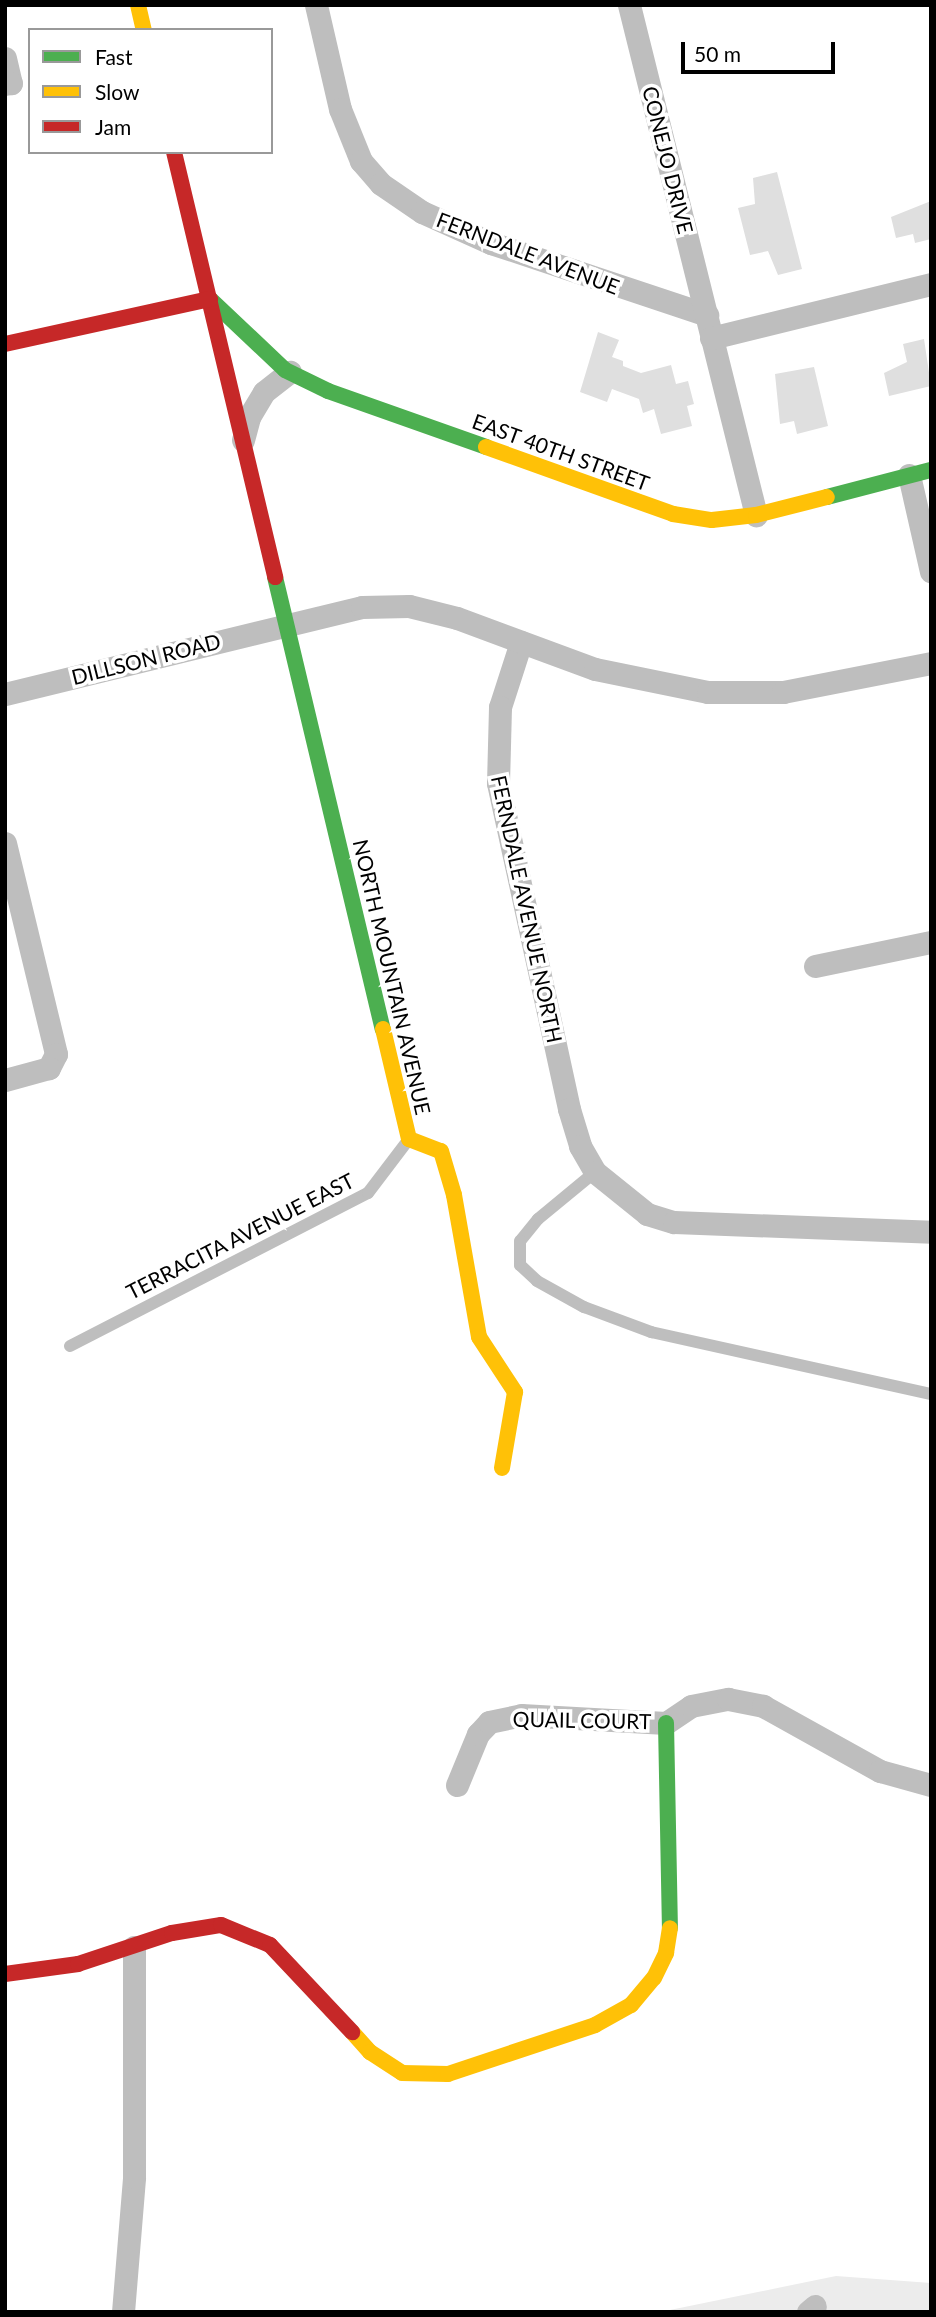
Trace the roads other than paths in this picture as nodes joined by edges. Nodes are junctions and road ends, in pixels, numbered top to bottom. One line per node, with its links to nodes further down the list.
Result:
1 (138, 5): 4 (street)
2 (316, 5): 10 (street, FERNDALE AVENUE)
3 (629, 5): 10 (street, CONEJO DRIVE)
4 (144, 28)
5 (5, 58): 6 (street)
6 (8, 83)
7 (174, 154): 9 (street, NORTH MOUNTAIN AVENUE)
8 (931, 284): 11 (street)
9 (210, 299): 12 (street); 13 (street, EAST 40TH STREET); 14 (street, NORTH MOUNTAIN AVENUE)
10 (707, 315): 11 (street, CONEJO DRIVE)
11 (711, 338): 16 (street)
12 (5, 344)
13 (290, 372): 14 (street); 16 (street, EAST 40TH STREET)
14 (243, 440): 18 (street, NORTH MOUNTAIN AVENUE)
15 (920, 473): 16 (street, EAST 40TH STREET); 17 (street)
16 (756, 515)
17 (931, 572)
18 (287, 625): 19 (street, DILLSON ROAD); 21 (street, DILLSON ROAD); 27 (street, NORTH MOUNTAIN AVENUE)
19 (521, 642): 20 (street, DILLSON ROAD); 28 (street, FERNDALE AVENUE NORTH)
20 (931, 663)
21 (5, 694)
22 (5, 843): 23 (street)
23 (14, 911): 26 (street)
24 (931, 942): 25 (street)
25 (815, 966)
26 (5, 1080)
27 (409, 1139): 30 (lane, TERRACITA AVENUE EAST); 32 (street, NORTH MOUNTAIN AVENUE)
28 (595, 1172): 29 (street); 31 (lane)
29 (931, 1232)
30 (70, 1346)
31 (931, 1394)
32 (502, 1468)
33 (666, 1723): 34 (street, QUAIL COURT); 35 (street, QUAIL COURT); 36 (street)
34 (457, 1785)
35 (931, 1785)
36 (134, 1947): 37 (street); 38 (street)
37 (9, 1975)
38 (122, 2312)

